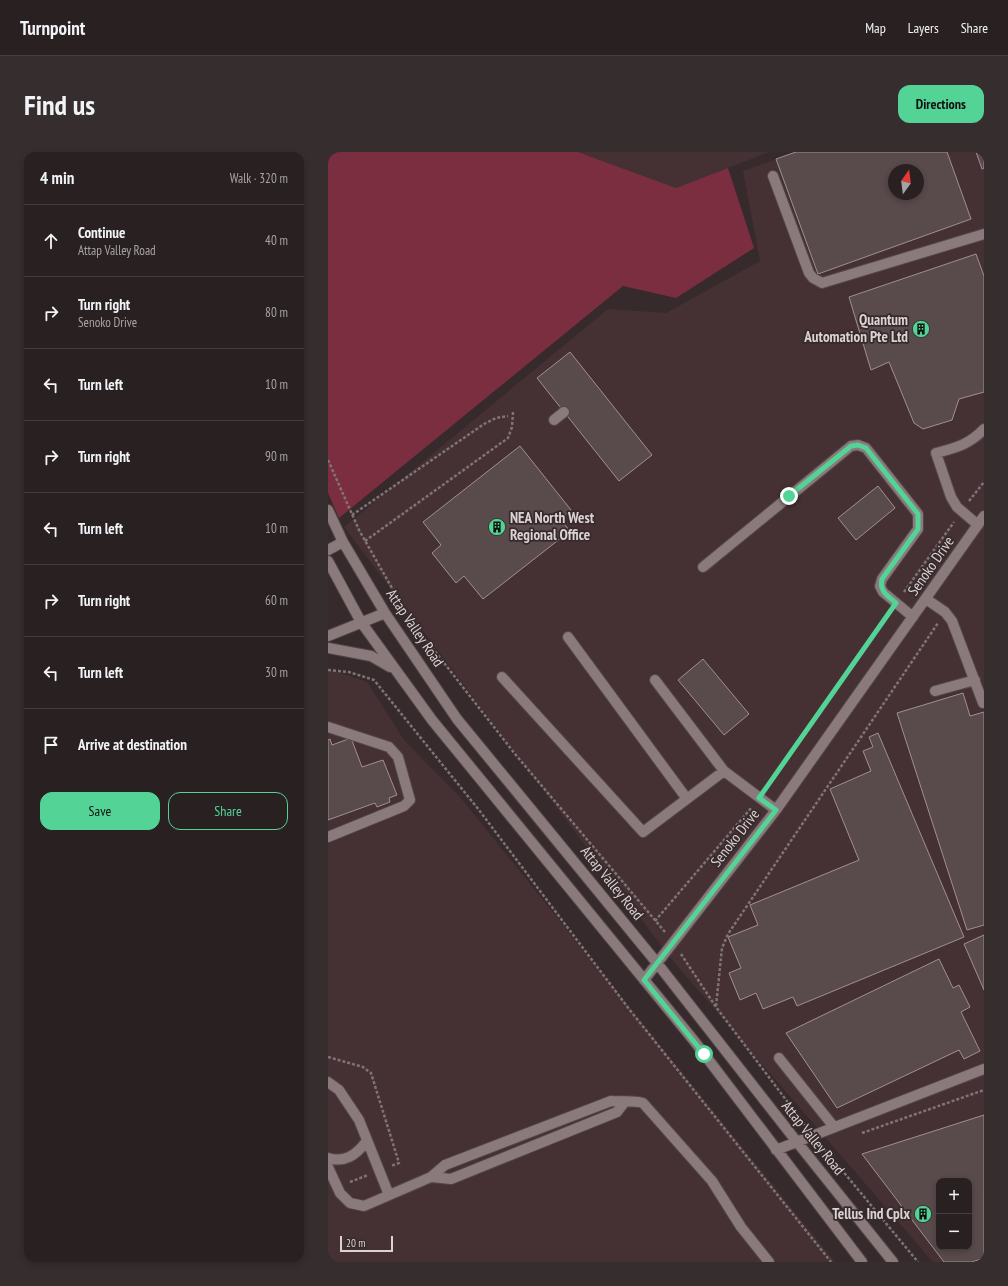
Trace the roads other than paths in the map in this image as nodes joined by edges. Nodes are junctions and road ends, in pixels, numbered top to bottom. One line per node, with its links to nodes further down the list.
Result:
1 (773, 176): 2 (street)
2 (984, 234)
3 (564, 412): 4 (street)
4 (554, 420)
5 (984, 429): 8 (street)
6 (328, 510): 9 (street, Attap Valley Road)
7 (984, 516): 8 (street, Senoko Drive)
8 (978, 524): 13 (street, Senoko Drive)
9 (343, 542): 10 (street); 14 (street, Attap Valley Road)
10 (328, 550)
11 (328, 561): 16 (street)
12 (703, 567): 15 (street)
13 (926, 599): 15 (street, Senoko Drive); 23 (street)
14 (385, 613): 16 (street); 31 (street, Attap Valley Road)
15 (913, 617): 29 (street, Senoko Drive)
16 (361, 622): 17 (street); 20 (street)
17 (328, 636)
18 (568, 637): 28 (street)
19 (328, 648): 20 (street)
20 (394, 669): 32 (street)
21 (502, 677): 28 (street)
22 (655, 680): 27 (street)
23 (975, 680): 24 (street); 25 (street)
24 (935, 691)
25 (983, 703)
26 (328, 727): 30 (street)
27 (724, 771): 28 (street); 29 (street)
28 (687, 799)
29 (776, 810): 31 (street, Senoko Drive)
30 (328, 837)
31 (657, 963): 32 (street, Senoko Drive); 39 (street, Attap Valley Road)
32 (644, 980): 40 (street)
33 (778, 1058): 37 (street)
34 (984, 1069): 37 (street)
35 (328, 1082): 38 (street)
36 (624, 1103): 43 (street); 43 (street); 45 (street)
37 (834, 1127): 39 (street)
38 (366, 1142): 41 (street); 44 (street)
39 (797, 1142): 40 (street); 47 (street, Attap Valley Road)
40 (776, 1150): 46 (street)
41 (328, 1158)
42 (328, 1167): 44 (street)
43 (431, 1177): 44 (street)
44 (389, 1195)
45 (769, 1262)
46 (862, 1262)
47 (893, 1262)

